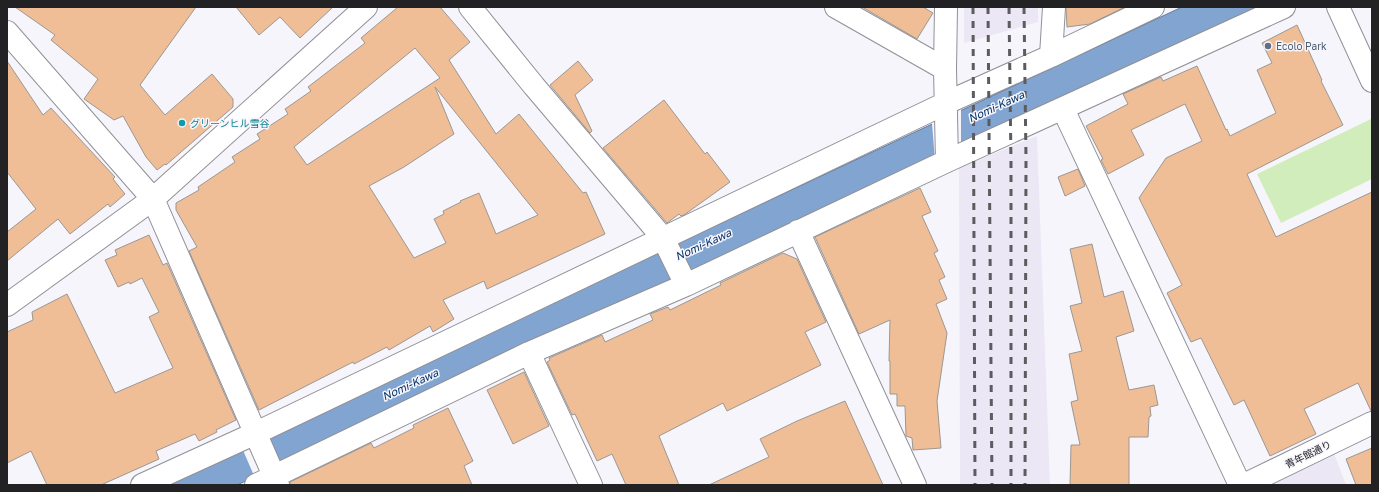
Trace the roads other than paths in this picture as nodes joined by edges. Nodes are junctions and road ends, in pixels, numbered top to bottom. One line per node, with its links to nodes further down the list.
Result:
1 (366, 7): 16 (street)
2 (470, 7): 18 (street)
3 (836, 7): 11 (street)
4 (946, 7): 11 (street)
5 (1054, 7): 10 (street)
6 (1153, 7): 10 (street)
7 (1284, 7): 14 (street)
8 (1338, 7): 12 (street)
9 (7, 32): 16 (street)
10 (1052, 56): 13 (street)
11 (945, 68): 13 (street)
12 (1372, 81)
13 (946, 103): 15 (street); 18 (street)
14 (1063, 109): 15 (street); 28 (street)
15 (947, 161): 17 (street)
16 (153, 199): 20 (street); 23 (street)
17 (798, 231): 19 (street); 27 (street)
18 (665, 242): 19 (street); 23 (street)
19 (684, 281): 21 (street)
20 (7, 305)
21 (529, 353): 24 (street); 26 (street)
22 (1372, 423): 29 (street, 青年館通り)
23 (257, 437): 24 (street); 25 (street)
24 (270, 480)
25 (142, 485)
26 (592, 485)
27 (915, 485)
28 (1240, 485)
29 (1244, 485)

